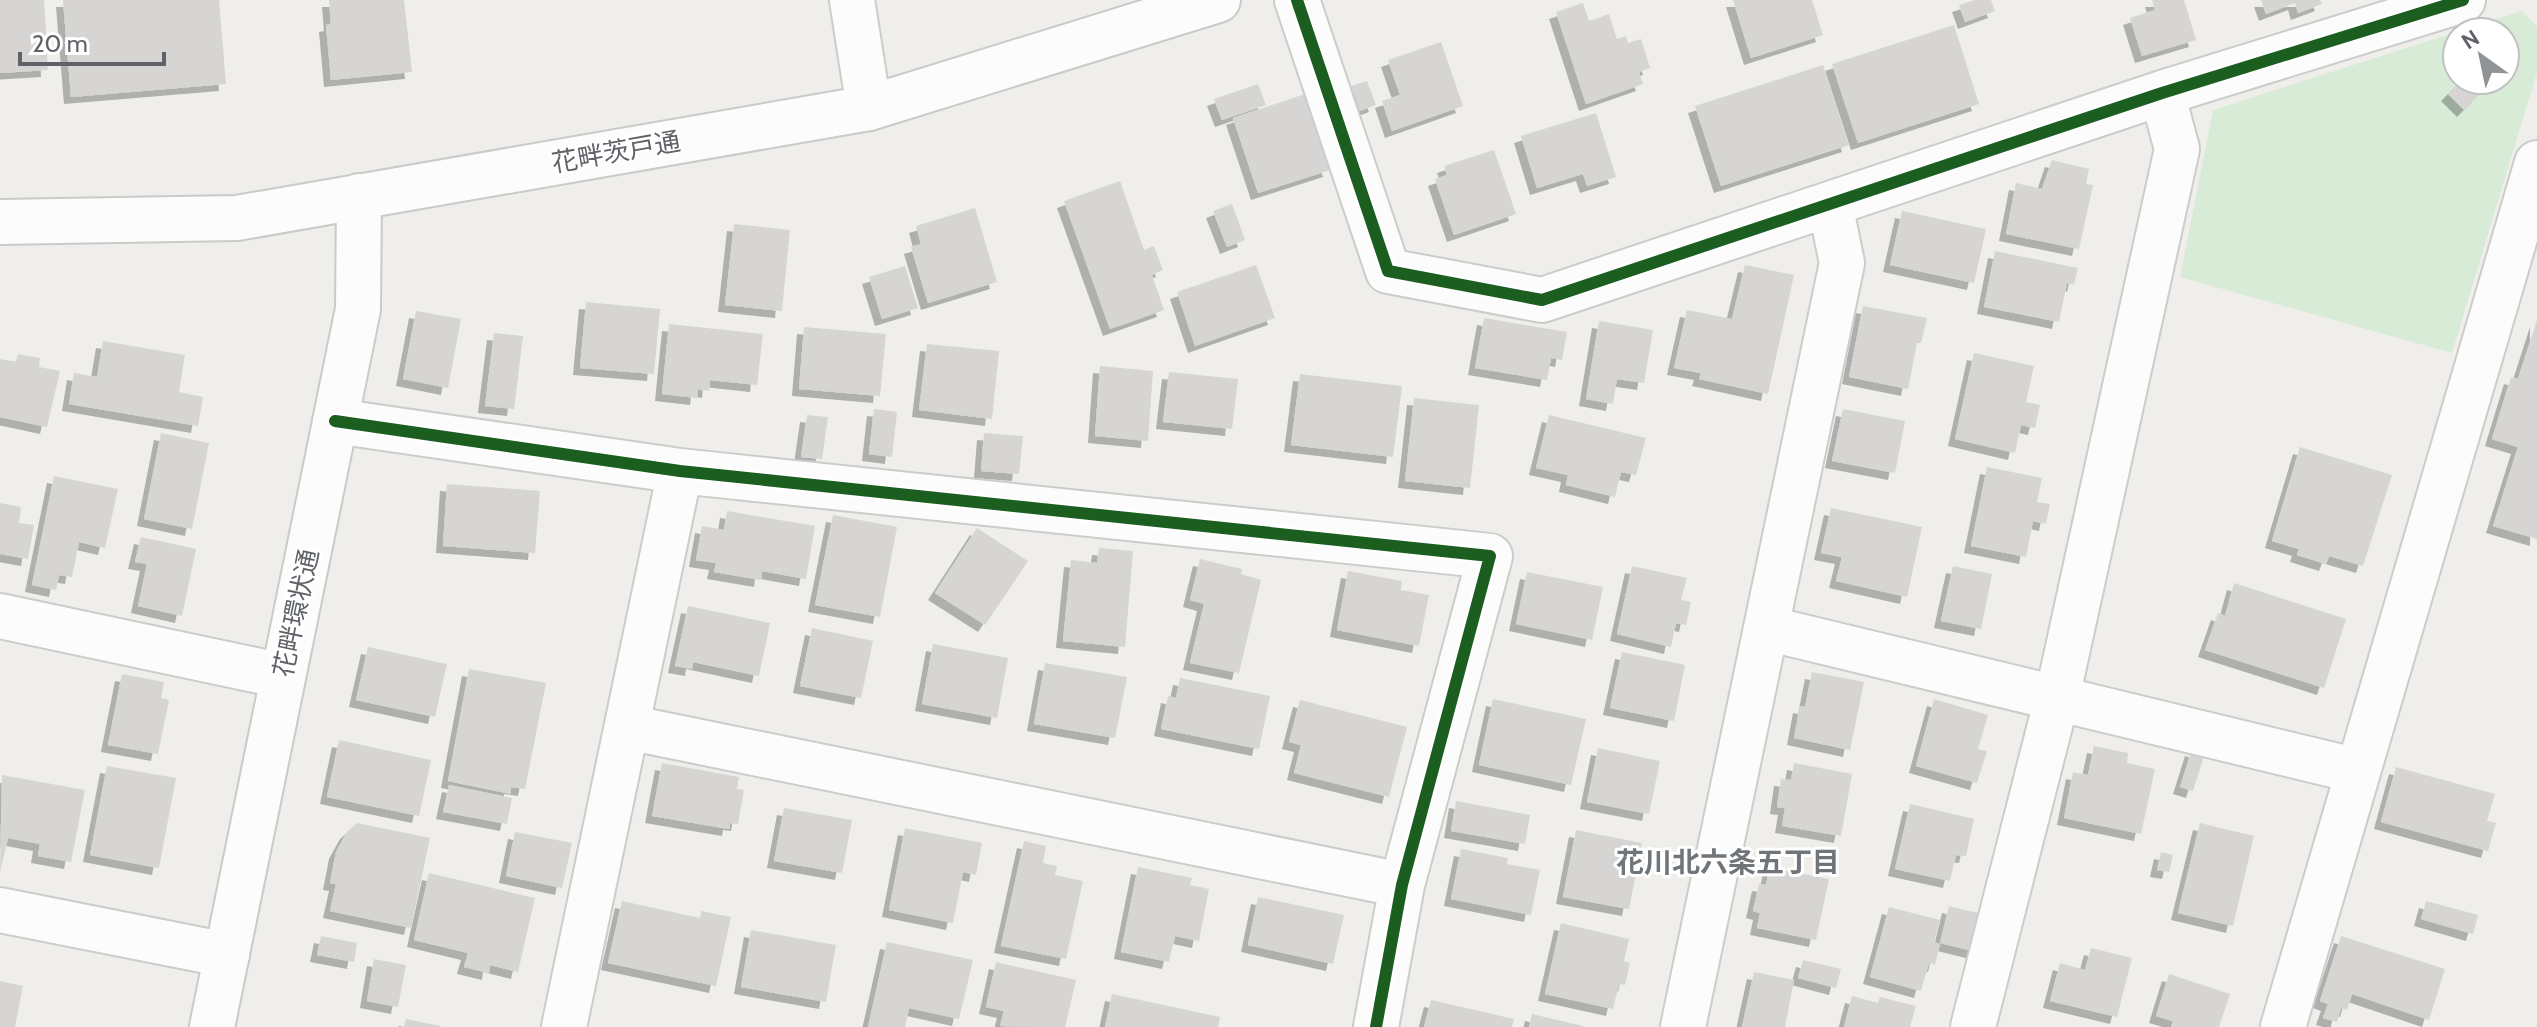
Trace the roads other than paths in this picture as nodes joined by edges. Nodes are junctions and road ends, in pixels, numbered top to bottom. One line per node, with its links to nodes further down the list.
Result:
1 (852, 0): 6 (street)
2 (1218, 0): 6 (street, 花畔茨戸通)
3 (1297, 0): 9 (street)
4 (2463, 0): 5 (street)
5 (2162, 93): 9 (street); 16 (street)
6 (869, 108): 8 (street, 花畔茨戸通)
7 (2537, 163): 18 (street)
8 (359, 196): 10 (street, 花畔茨戸通); 11 (street, 花畔環状通)
9 (1830, 204): 14 (street)
10 (0, 222)
11 (335, 421): 12 (street); 15 (street, 花畔環状通)
12 (680, 471): 17 (street); 19 (street)
13 (0, 616): 15 (street)
14 (1766, 628): 16 (street); 25 (street)
15 (283, 676): 21 (street, 花畔環状通)
16 (2057, 698): 18 (street); 26 (street)
17 (627, 727): 19 (street); 23 (street)
18 (2358, 771): 27 (street)
19 (1402, 885): 24 (street)
20 (0, 910): 21 (street)
21 (227, 955): 22 (street, 花畔環状通)
22 (212, 1027)
23 (564, 1027)
24 (1376, 1027)
25 (1683, 1027)
26 (1973, 1027)
27 (2283, 1027)

